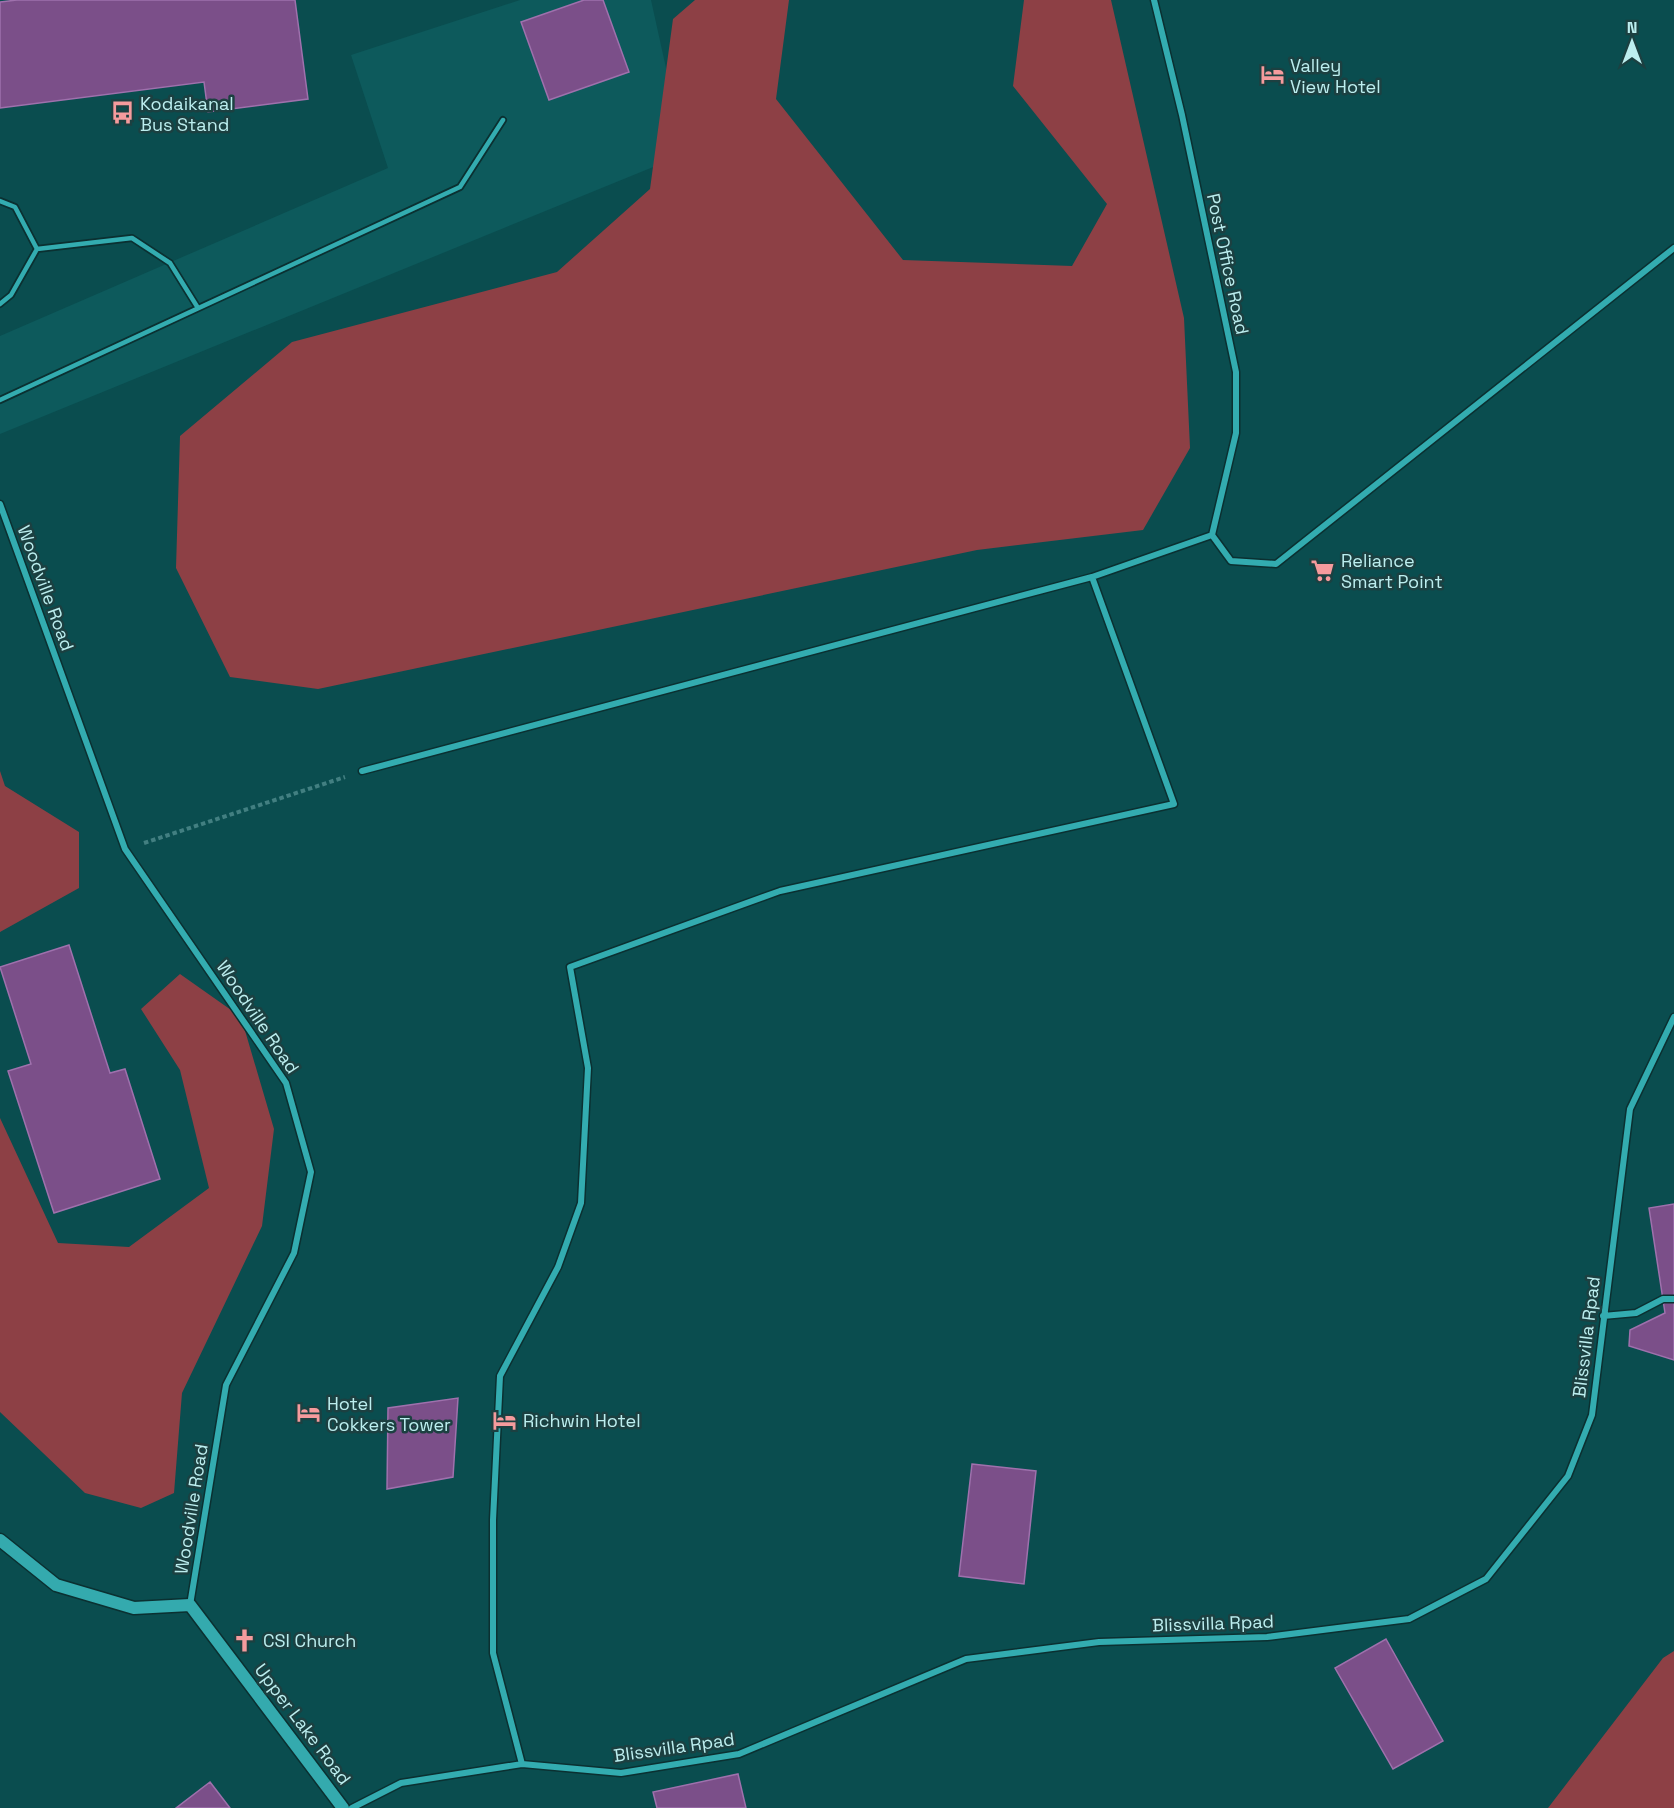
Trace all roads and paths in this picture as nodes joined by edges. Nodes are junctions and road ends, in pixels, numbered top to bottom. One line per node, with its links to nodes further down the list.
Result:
1 (1154, 0): 10 (street, Post Office Road)
2 (503, 120): 7 (lane)
3 (0, 201): 5 (lane)
4 (1674, 248): 10 (street)
5 (38, 249): 6 (lane); 7 (lane)
6 (0, 304)
7 (198, 308): 8 (lane)
8 (0, 400)
9 (0, 504): 13 (street, Woodville Road)
10 (1212, 535): 11 (street)
11 (1092, 577): 12 (street); 19 (street)
12 (363, 771): 13 (path)
13 (125, 849): 18 (street, Woodville Road)
14 (1674, 1017): 16 (street, Blissvilla Rpad)
15 (1674, 1299): 16 (street)
16 (1603, 1316): 19 (street, Blissvilla Rpad)
17 (0, 1540): 18 (main road)
18 (190, 1605): 20 (main road, Upper Lake Road)
19 (522, 1764): 21 (street, Blissvilla Rpad)
20 (343, 1808)
21 (352, 1808)

